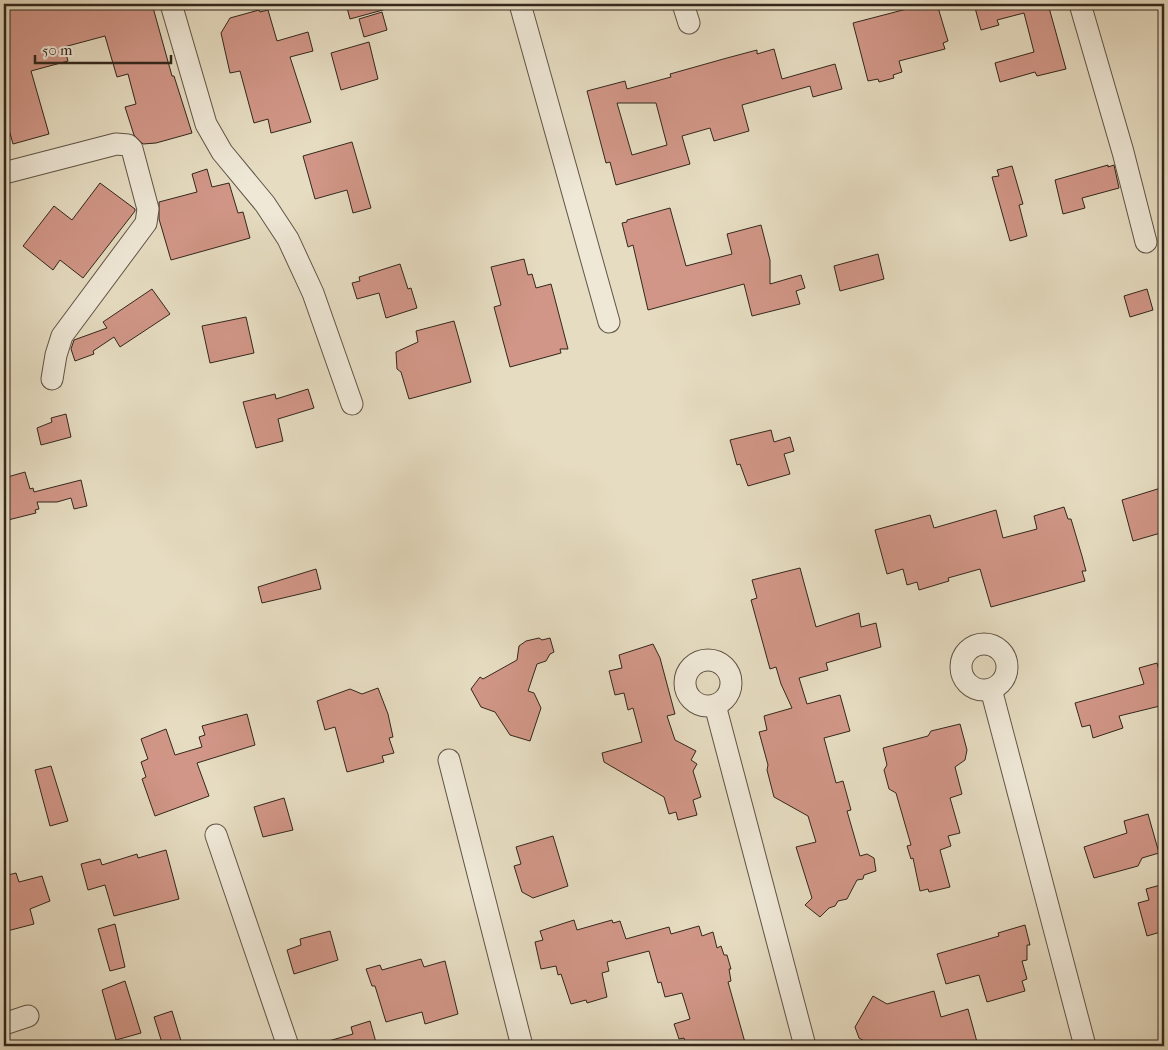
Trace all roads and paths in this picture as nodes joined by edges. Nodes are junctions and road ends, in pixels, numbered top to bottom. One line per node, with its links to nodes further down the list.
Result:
1 (171, 4): 8 (street)
2 (520, 4): 6 (street)
3 (1080, 4): 5 (street)
4 (5, 168): 7 (street)
5 (1146, 242)
6 (609, 322)
7 (52, 380)
8 (352, 404)
9 (991, 689): 18 (street)
10 (715, 705): 17 (street)
11 (449, 760): 16 (street)
12 (216, 835): 15 (street)
13 (28, 1016): 14 (street)
14 (4, 1024)
15 (288, 1046)
16 (522, 1046)
17 (805, 1046)
18 (1085, 1046)

